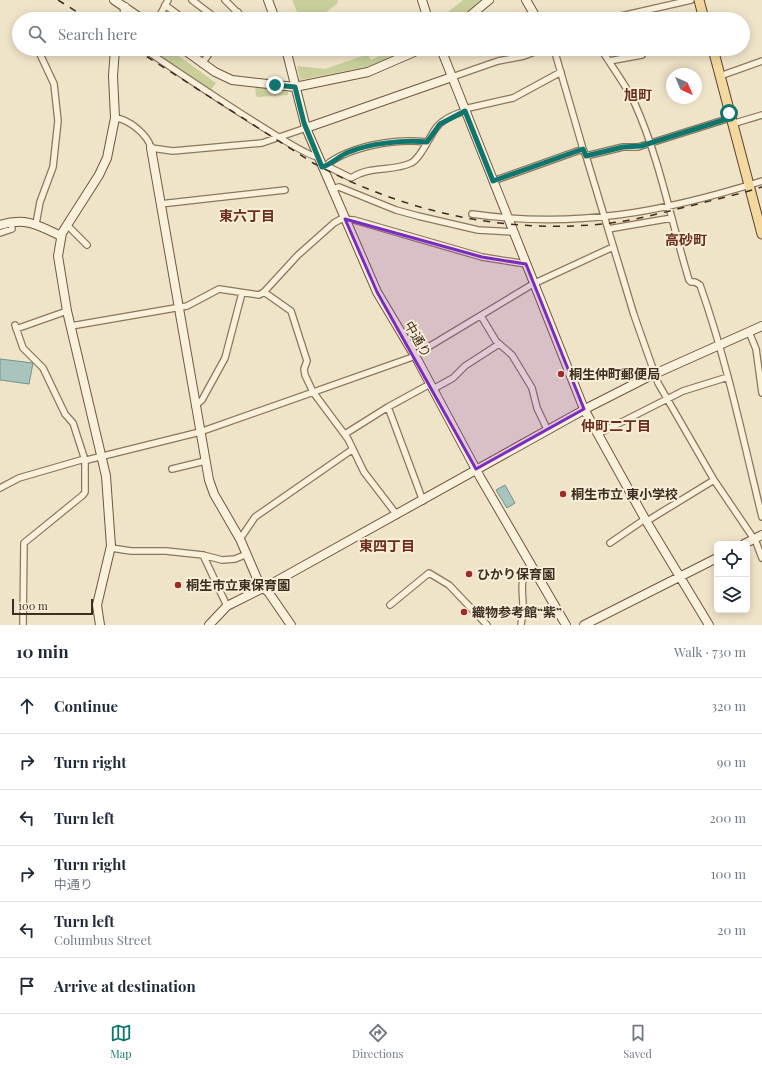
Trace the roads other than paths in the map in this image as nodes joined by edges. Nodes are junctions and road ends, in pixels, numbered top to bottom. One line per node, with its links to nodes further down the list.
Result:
1 (114, 0): 11 (street)
2 (192, 0): 15 (street)
3 (225, 0): 16 (street)
4 (268, 0): 17 (street)
5 (422, 0): 18 (street)
6 (489, 0): 19 (street)
7 (526, 0): 20 (street)
8 (691, 0): 21 (street)
9 (699, 0): 22 (main road)
10 (167, 2): 13 (street); 14 (street)
11 (124, 4): 12 (street)
12 (134, 12)
13 (162, 12)
14 (177, 12)
15 (208, 12)
16 (238, 12)
17 (272, 12)
18 (426, 12)
19 (474, 12)
20 (533, 12)
21 (639, 12)
22 (702, 12)
23 (41, 56): 69 (street)
24 (114, 56): 45 (street)
25 (155, 56): 48 (street)
26 (192, 56): 38 (street)
27 (207, 56): 38 (street)
28 (287, 56): 42 (street, 中通り)
29 (405, 56): 42 (street)
30 (443, 56): 41 (street)
31 (524, 56): 41 (street)
32 (556, 56): 39 (street)
33 (606, 56): 37 (street)
34 (636, 56): 37 (street)
35 (715, 56): 40 (main road)
36 (762, 60): 40 (street)
37 (608, 61): 50 (street)
38 (202, 64): 42 (street)
39 (561, 72): 43 (street); 52 (street)
40 (720, 76): 46 (main road)
41 (452, 77): 43 (street); 47 (street)
42 (295, 87): 47 (street, 中通り)
43 (464, 110): 49 (street); 56 (street)
44 (762, 116): 46 (street)
45 (115, 118): 51 (street); 71 (street)
46 (731, 121): 50 (street); 58 (main road)
47 (306, 128): 48 (street); 54 (street, 中通り)
48 (279, 137): 51 (street); 54 (street)
49 (427, 142): 55 (street); 55 (street)
50 (650, 143): 53 (street); 62 (street)
51 (151, 148): 61 (street)
52 (583, 149): 53 (street); 56 (street)
53 (586, 156): 64 (street)
54 (318, 157): 55 (street, 中通り)
55 (324, 167): 59 (street, 中通り)
56 (493, 181): 67 (street)
57 (762, 181): 58 (street)
58 (748, 186): 62 (street); 75 (main road)
59 (332, 189): 66 (street, 中通り); 73 (street)
60 (285, 190): 61 (street)
61 (160, 204): 83 (street)
62 (668, 206): 64 (street); 65 (street)
63 (472, 214): 67 (street)
64 (604, 217): 67 (street); 72 (street)
65 (672, 218): 72 (street); 90 (street)
66 (345, 219): 79 (street); 81 (street); 91 (street, 中通り)
67 (508, 219): 73 (street)
68 (11, 222): 69 (street); 70 (street); 74 (street)
69 (36, 224): 76 (street)
70 (0, 225)
71 (67, 225): 76 (street); 77 (street)
72 (608, 230): 78 (street)
73 (514, 232): 79 (street)
74 (0, 233)
75 (762, 234)
76 (61, 236): 84 (street)
77 (87, 245)
78 (613, 247): 80 (street); 92 (street)
79 (526, 264): 80 (street)
80 (533, 284): 85 (street); 100 (street)
81 (264, 292): 82 (street); 95 (street)
82 (242, 293): 83 (street); 98 (street)
83 (178, 307): 86 (street); 98 (street)
84 (68, 310): 86 (street); 107 (street)
85 (480, 316): 89 (street); 91 (street)
86 (71, 326): 106 (street)
87 (762, 326): 88 (street)
88 (749, 332): 90 (street); 96 (street)
89 (499, 344): 94 (street); 101 (street)
90 (720, 345): 92 (street); 93 (street)
91 (415, 356): 94 (street, 中通り); 95 (street)
92 (654, 374): 97 (street); 100 (street)
93 (728, 377): 97 (street); 115 (street)
94 (432, 386): 99 (street); 110 (street, 中通り)
95 (313, 392): 102 (street); 103 (street)
96 (762, 393)
97 (667, 399): 104 (street); 111 (street)
98 (195, 406): 102 (street)
99 (388, 407): 103 (street); 113 (street)
100 (584, 409): 101 (street); 104 (street)
101 (547, 429): 110 (street)
102 (200, 432): 106 (street); 108 (street)
103 (345, 434): 105 (street)
104 (598, 434): 116 (street)
105 (353, 449): 114 (street); 118 (street)
106 (102, 456): 107 (street); 122 (street)
107 (85, 460): 112 (street); 132 (street)
108 (205, 461): 109 (street); 118 (street)
109 (172, 468)
110 (476, 469): 113 (street); 127 (street, 中通り)
111 (714, 480): 116 (street); 119 (street)
112 (0, 488)
113 (423, 501): 114 (street)
114 (397, 514): 129 (street)
115 (762, 517)
116 (646, 520): 121 (street); 128 (street)
117 (762, 535): 119 (street)
118 (240, 539): 123 (street)
119 (753, 539): 120 (street); 125 (street)
120 (749, 541)
121 (610, 543)
122 (111, 548): 124 (street); 133 (street)
123 (247, 554): 124 (street); 129 (street)
124 (203, 555): 131 (street)
125 (762, 558)
126 (714, 560): 128 (street)
127 (532, 568): 137 (street); 138 (street, 中通り)
128 (680, 578): 139 (street); 140 (street)
129 (264, 588): 131 (street); 135 (street)
130 (390, 605): 136 (street)
131 (227, 606): 134 (street)
132 (23, 625)
133 (100, 625)
134 (209, 625)
135 (291, 625)
136 (487, 625)
137 (521, 625)
138 (566, 625)
139 (584, 625)
140 (709, 625)

